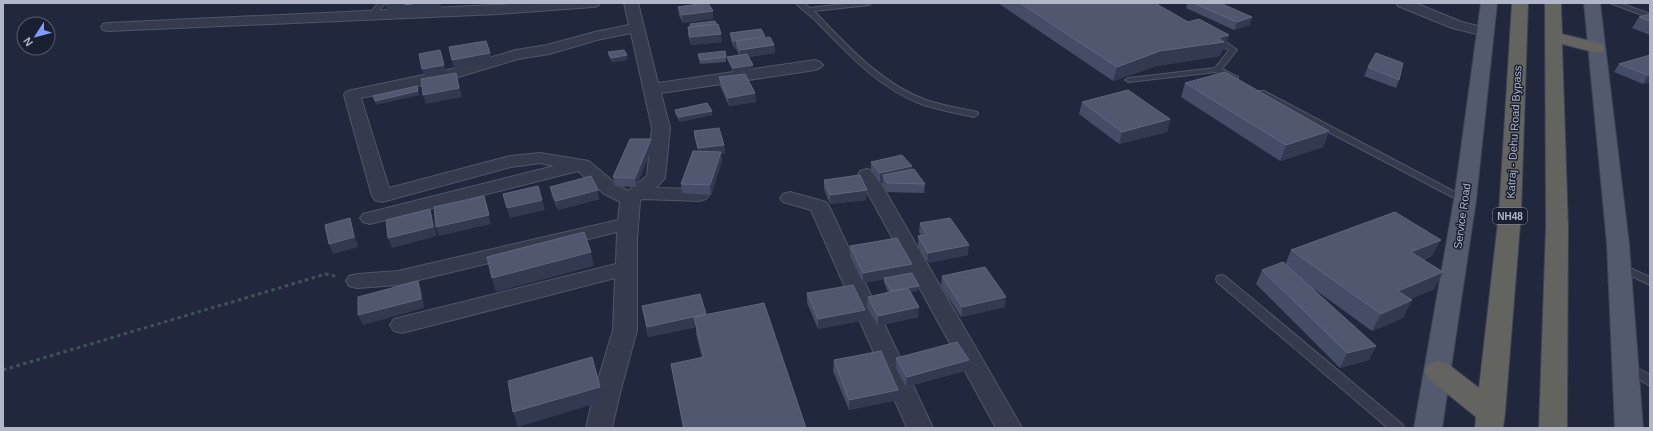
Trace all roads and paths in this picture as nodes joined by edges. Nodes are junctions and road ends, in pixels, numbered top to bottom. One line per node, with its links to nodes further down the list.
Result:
1 (382, 3): 13 (lane)
2 (593, 3): 13 (street)
3 (631, 3): 16 (street)
4 (799, 3): 12 (lane)
5 (869, 3): 12 (lane)
6 (1403, 3): 17 (street)
7 (1489, 3): 17 (main road, Service Road)
8 (1520, 3): 44 (highway, Katraj - Dehu Road Bypass / NH48)
9 (1553, 3): 19 (highway)
10 (1592, 3): 20 (main road)
11 (1613, 3): 14 (lane)
12 (809, 10): 25 (lane)
13 (372, 16): 15 (street)
14 (1650, 16)
15 (108, 27)
16 (637, 28): 24 (street); 26 (street)
17 (1485, 32): 31 (main road, Service Road)
18 (1206, 34): 22 (lane)
19 (1554, 37): 20 (highway); 50 (highway)
20 (1597, 48): 34 (main road)
21 (814, 64): 24 (street)
22 (1217, 70): 23 (lane); 31 (lane)
23 (1129, 80)
24 (652, 89): 29 (street)
25 (974, 114)
26 (582, 164): 29 (street); 32 (street)
27 (867, 175): 47 (street)
28 (699, 195): 29 (street)
29 (634, 196): 33 (street)
30 (790, 198): 46 (street)
31 (1465, 200): 42 (main road, Service Road)
32 (370, 218)
33 (628, 224): 35 (street); 37 (street)
34 (1619, 266): 38 (lane); 40 (main road)
35 (626, 268): 39 (street); 45 (street)
36 (1221, 279): 48 (lane)
37 (357, 281): 41 (path)
38 (1650, 282)
39 (402, 325)
40 (1625, 366): 43 (lane); 51 (main road)
41 (3, 370)
42 (1438, 371): 44 (highway); 49 (main road, Service Road)
43 (1650, 381)
44 (1490, 420)
45 (599, 428)
46 (920, 428)
47 (1009, 428)
48 (1397, 428)
49 (1428, 428)
50 (1553, 428)
51 (1629, 428)

